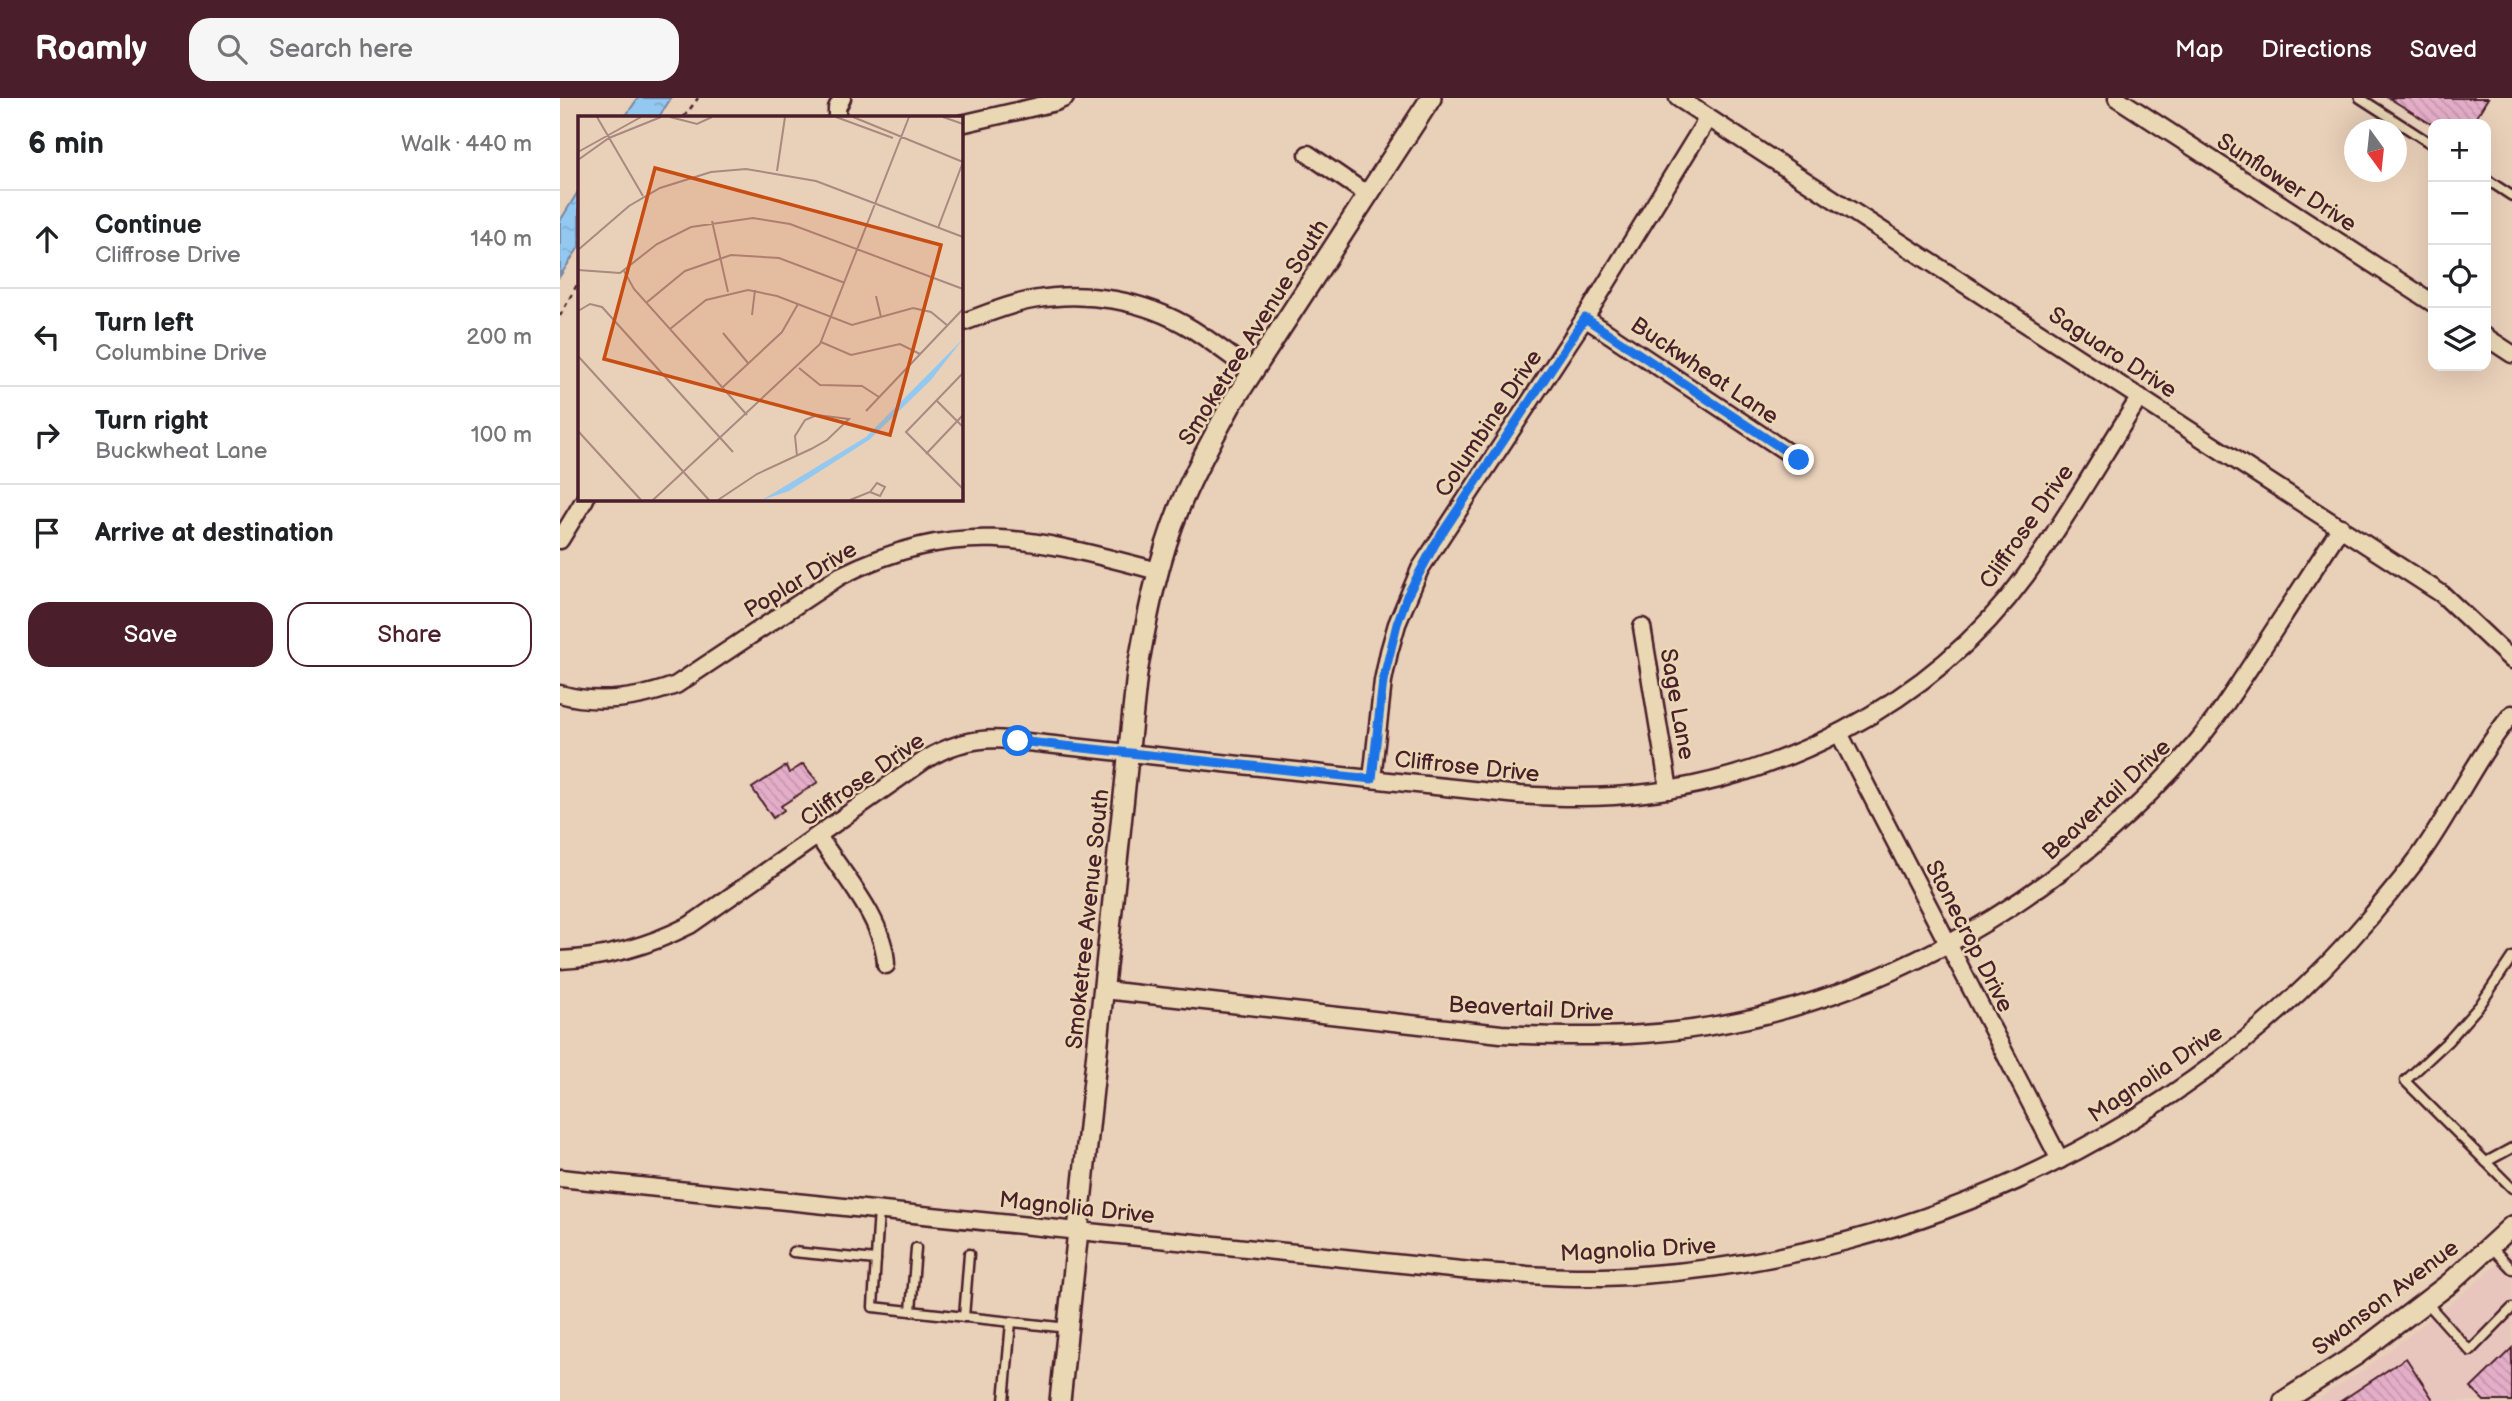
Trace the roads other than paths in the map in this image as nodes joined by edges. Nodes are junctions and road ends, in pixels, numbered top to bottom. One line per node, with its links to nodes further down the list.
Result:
1 (842, 98): 7 (street)
2 (1065, 98): 9 (street)
3 (1431, 98): 13 (street, Smoketree Avenue South)
4 (1678, 98): 8 (street, Saguaro Drive)
5 (2117, 98): 15 (street, Sunflower Drive)
6 (2360, 98): 10 (lane)
7 (837, 116)
8 (1708, 118): 16 (street, Columbine Drive); 21 (street, Saguaro Drive)
9 (962, 124)
10 (2428, 142)
11 (1308, 154): 13 (street)
12 (2491, 182): 14 (lane)
13 (1368, 195): 20 (street, Smoketree Avenue South)
14 (2512, 196)
15 (2428, 300)
16 (1585, 318): 22 (street, Buckwheat Lane); 33 (street, Columbine Drive)
17 (962, 323): 20 (street)
18 (2491, 340): 19 (street)
19 (2512, 354)
20 (1253, 372): 26 (street, Smoketree Avenue South)
21 (2140, 397): 24 (street, Saguaro Drive); 31 (street, Cliffrose Drive)
22 (1799, 460)
23 (583, 500): 25 (street)
24 (2341, 527): 28 (street, Saguaro Drive); 36 (street, Beavertail Drive)
25 (560, 540)
26 (1158, 571): 29 (street, Poplar Drive); 32 (street, Smoketree Avenue South)
27 (1642, 626): 34 (street, Sage Lane)
28 (2512, 660)
29 (560, 694)
30 (2512, 714): 42 (street, Magnolia Drive)
31 (1839, 733): 34 (street, Cliffrose Drive); 36 (street, Stonecrop Drive)
32 (1129, 753): 33 (street, Cliffrose Drive); 35 (street, Cliffrose Drive); 40 (street, Smoketree Avenue South)
33 (1372, 779): 34 (street, Cliffrose Drive)
34 (1669, 790)
35 (818, 836): 38 (street, Cliffrose Drive); 39 (street)
36 (1950, 945): 40 (street, Beavertail Drive); 42 (street, Stonecrop Drive)
37 (2512, 957): 43 (lane)
38 (560, 960)
39 (886, 965)
40 (1104, 990): 48 (street, Smoketree Avenue South)
41 (2512, 1148): 43 (lane)
42 (2060, 1160): 48 (street, Magnolia Drive)
43 (2486, 1162): 45 (lane)
44 (560, 1178): 46 (street, Magnolia Drive)
45 (2512, 1188)
46 (880, 1210): 48 (street, Magnolia Drive); 53 (lane)
47 (2512, 1226): 49 (street, Swanson Avenue)
48 (1078, 1230): 60 (street, Smoketree Avenue South)
49 (2490, 1246): 54 (lane); 55 (street, Swanson Avenue)
50 (916, 1248): 57 (lane)
51 (793, 1252): 53 (lane)
52 (969, 1254): 58 (lane)
53 (876, 1260): 57 (lane)
54 (2512, 1269)
55 (2426, 1301): 56 (lane); 63 (street, Swanson Avenue)
56 (2512, 1308)
57 (911, 1311): 58 (lane)
58 (964, 1317): 59 (lane)
59 (1011, 1322): 60 (lane); 61 (lane)
60 (1068, 1328): 62 (street, Smoketree Avenue South)
61 (1004, 1401)
62 (1060, 1401)
63 (2284, 1401)

